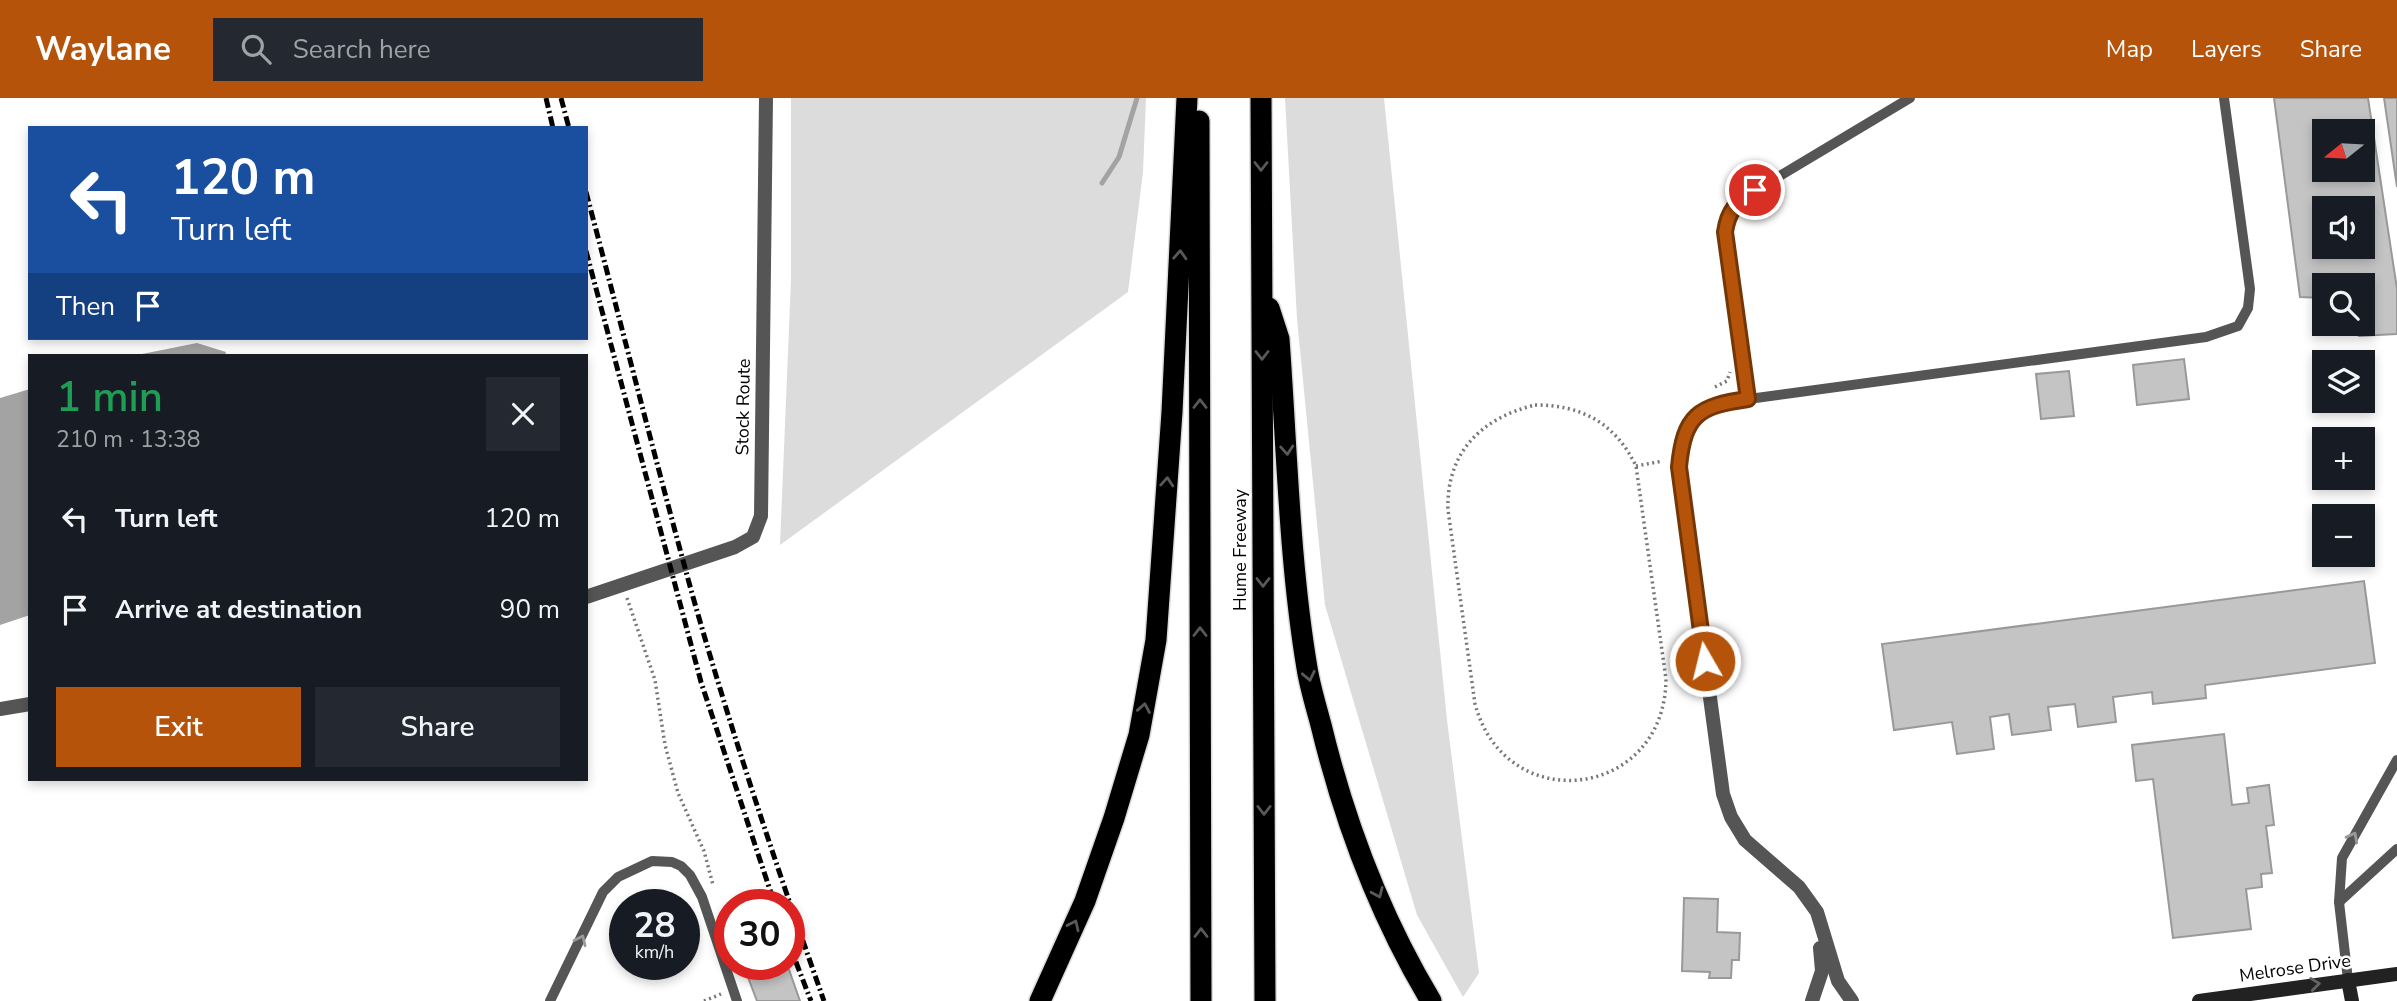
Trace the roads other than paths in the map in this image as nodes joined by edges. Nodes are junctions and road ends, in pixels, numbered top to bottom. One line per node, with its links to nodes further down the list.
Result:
1 (766, 98): 10 (street, Stock Route)
2 (1187, 98): 20 (highway, one-way to 2)
3 (1199, 98): 23 (highway, one-way to 3)
4 (1261, 98): 7 (highway, Hume Freeway, one-way to 7)
5 (1910, 98): 8 (lane)
6 (2224, 98): 8 (lane)
7 (1262, 286): 17 (highway, one-way to 17); 24 (highway, Hume Freeway, one-way to 24)
8 (1748, 399): 9 (lane)
9 (1719, 403): 16 (street)
10 (588, 596)
11 (28, 704): 12 (street)
12 (0, 709)
13 (2397, 760): 15 (lane, one-way to 13)
14 (2397, 849): 15 (lane)
15 (2339, 902): 19 (lane)
16 (1817, 912): 27 (street); 28 (street)
17 (1410, 967): 25 (highway); 26 (highway)
18 (2397, 974): 19 (main road, Melrose Drive)
19 (2348, 980): 29 (main road, Melrose Drive, one-way to 19); 30 (main road)
20 (1041, 996)
21 (550, 1001): 22 (lane, one-way to 22)
22 (737, 1001)
23 (1201, 1001)
24 (1265, 1001)
25 (1421, 1001)
26 (1430, 1001)
27 (1812, 1001)
28 (1852, 1001)
29 (2199, 1001)
30 (2352, 1001)

